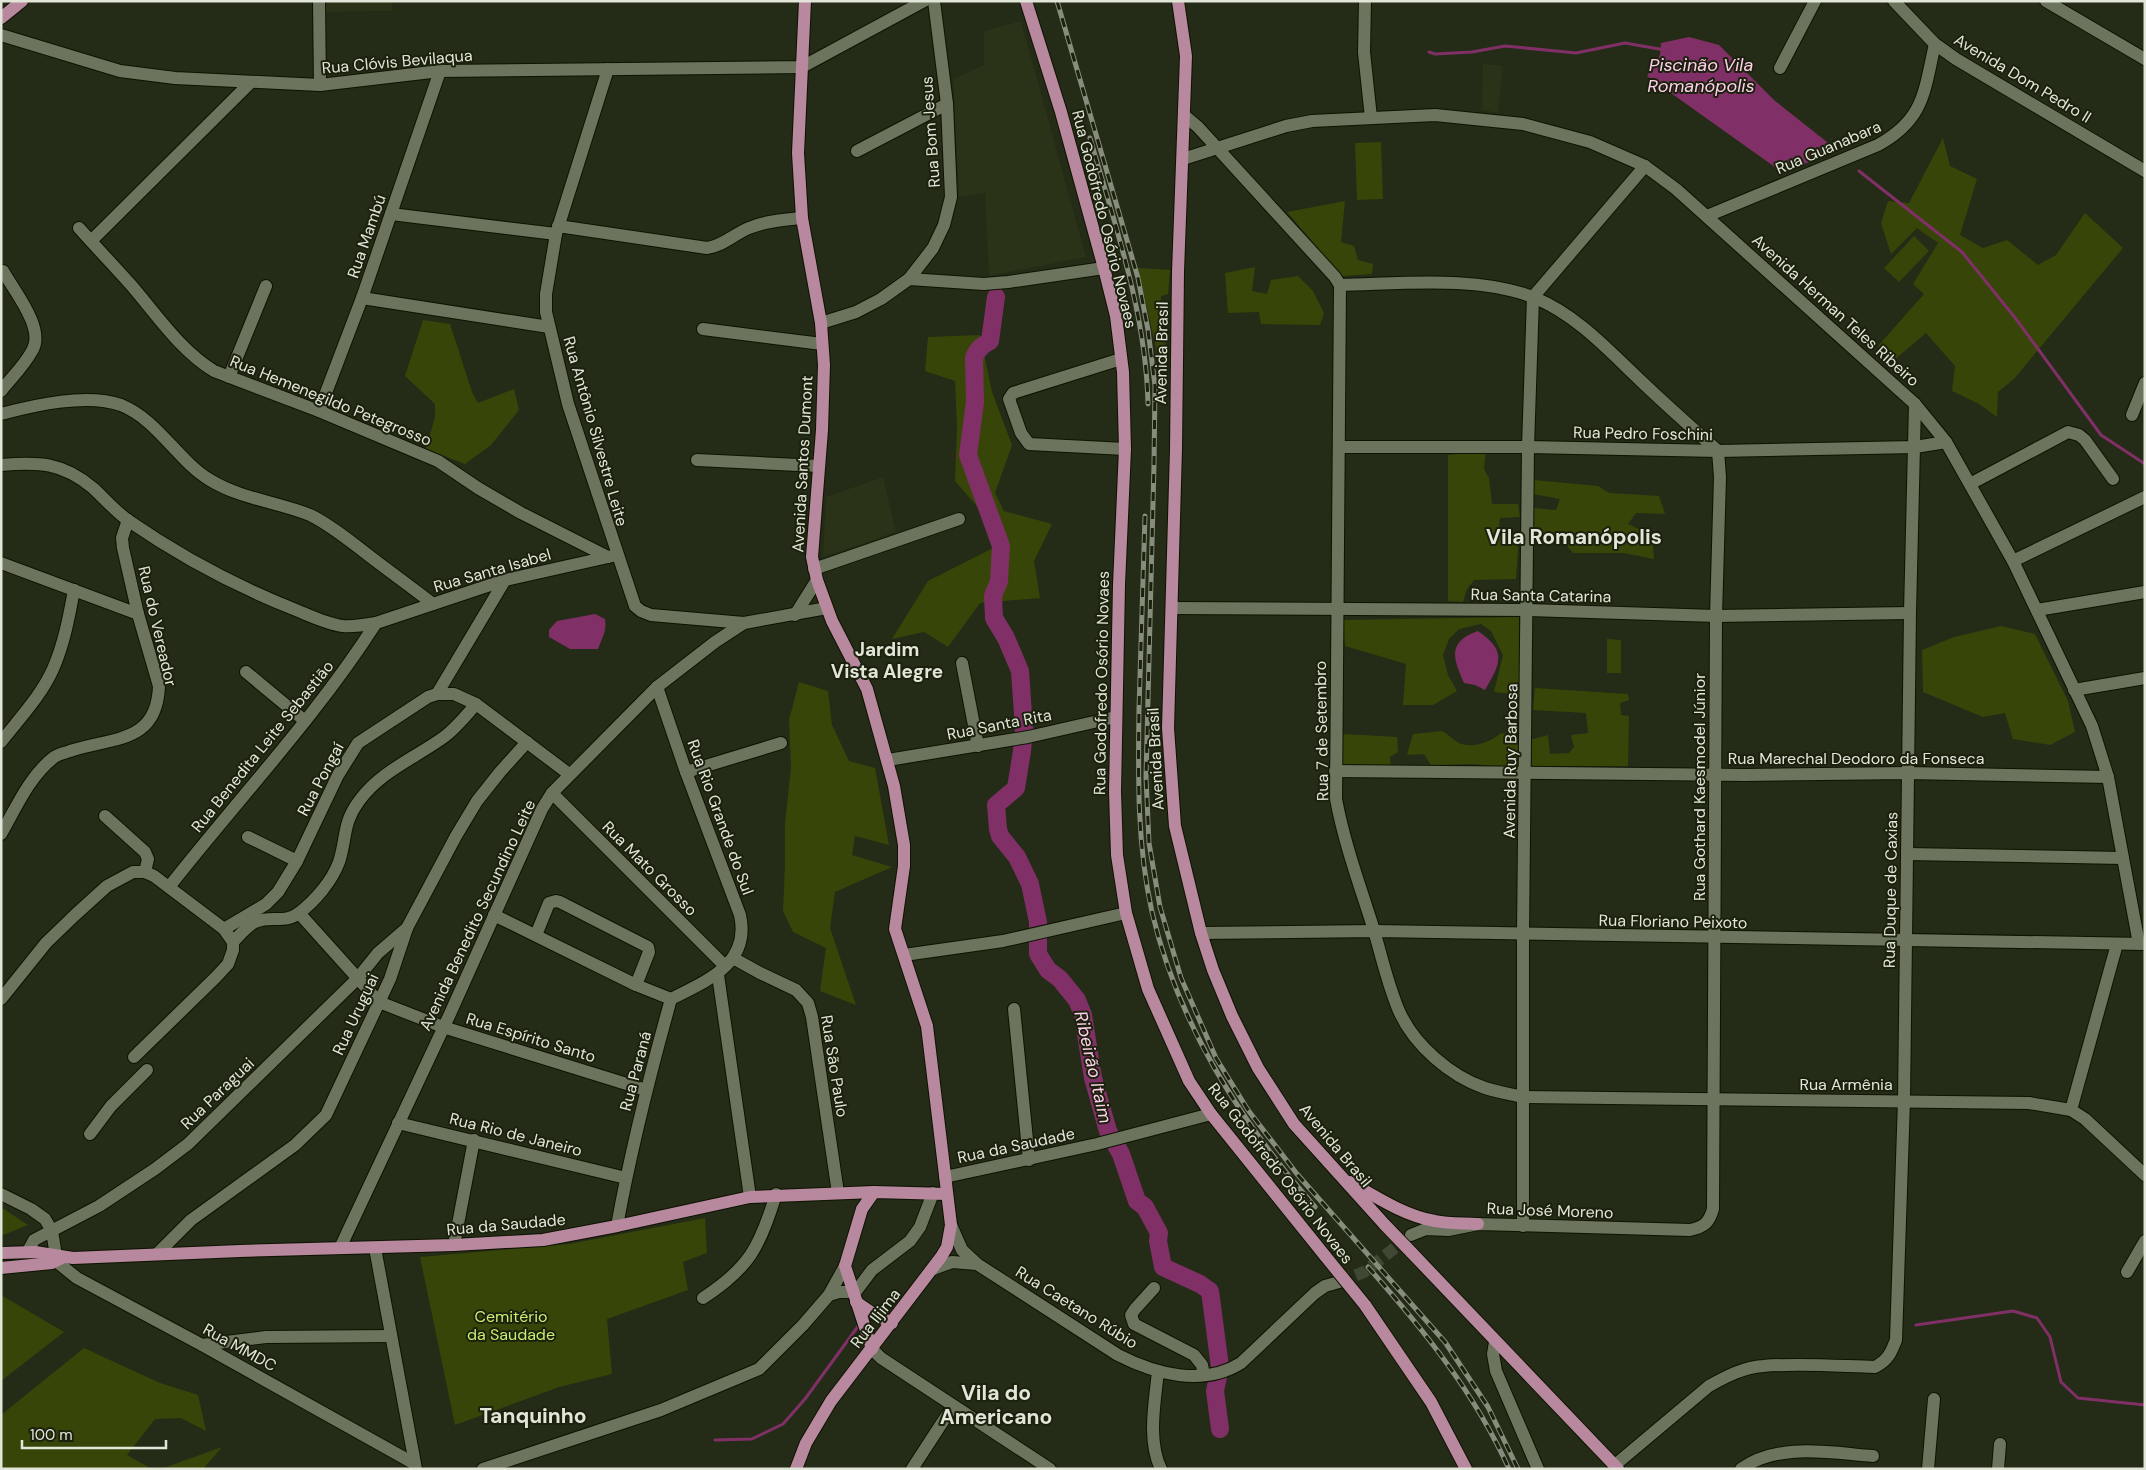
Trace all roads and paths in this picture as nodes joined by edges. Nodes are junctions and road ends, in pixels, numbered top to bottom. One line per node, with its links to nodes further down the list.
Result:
1 (22, 1): 13 (main road)
2 (319, 1): 23 (street)
3 (806, 1): 17 (main road, Avenida Santos Dumont)
4 (924, 1): 17 (street)
5 (934, 1): 24 (street, Rua Bom Jesus)
6 (1026, 1): 38 (main road, Rua Godofredo Osório Novaes)
7 (1170, 1): 20 (main road, Avenida Brasil)
8 (1178, 1): 20 (main road, Avenida Brasil)
9 (1365, 1): 26 (street)
10 (1815, 1): 18 (street)
11 (1894, 1): 15 (street, Avenida Dom Pedro II)
12 (2046, 1): 16 (street)
13 (1, 18)
14 (1, 35): 22 (street, Rua Clóvis Bevilaqua)
15 (1935, 44): 31 (street, Avenida Dom Pedro II); 33 (street, Rua Guanabara)
16 (2145, 59)
17 (802, 67): 19 (street, Rua Clóvis Bevilaqua); 34 (main road, Avenida Santos Dumont)
18 (1780, 68)
19 (608, 69): 21 (street, Rua Clóvis Bevilaqua); 36 (street, Rua Antônio Silvestre Leite)
20 (1184, 70): 25 (main road, Avenida Brasil)
21 (440, 71): 23 (street, Rua Clóvis Bevilaqua); 32 (street, Rua Mambú)
22 (251, 82): 23 (street, Rua Clóvis Bevilaqua); 37 (street)
23 (320, 85)
24 (947, 104): 28 (street); 40 (street, Rua Bom Jesus)
25 (1184, 115): 27 (street); 29 (main road, Avenida Brasil)
26 (1371, 118): 27 (street, Avenida Herman Teles Ribeiro); 30 (street, Avenida Herman Teles Ribeiro)
27 (1217, 148): 29 (street, Avenida Herman Teles Ribeiro); 41 (street)
28 (857, 151)
29 (1182, 159): 82 (main road, Avenida Brasil)
30 (1645, 166): 33 (street, Avenida Herman Teles Ribeiro); 43 (street)
31 (2145, 171)
32 (391, 214): 36 (street); 44 (street, Rua Mambú)
33 (1707, 216): 53 (street, Avenida Herman Teles Ribeiro)
34 (802, 218): 36 (street); 45 (main road, Avenida Santos Dumont)
35 (78, 228): 37 (street, Rua Hemenegildo Petegrosso)
36 (557, 230): 46 (street, Rua Antônio Silvestre Leite)
37 (91, 242): 50 (street, Rua Hemenegildo Petegrosso)
38 (1104, 268): 40 (street); 49 (main road, Rua Godofredo Osório Novaes)
39 (3, 272): 52 (street)
40 (909, 279): 45 (street, Rua Bom Jesus)
41 (1340, 285): 43 (street); 59 (street, Rua 7 de Setembro)
42 (266, 286): 50 (street)
43 (1533, 297): 57 (street); 60 (street, Avenida Ruy Barbosa)
44 (362, 298): 46 (street); 54 (street, Rua Mambú)
45 (821, 323): 48 (main road, Avenida Santos Dumont)
46 (549, 327): 73 (street, Rua Antônio Silvestre Leite)
47 (703, 329): 48 (street)
48 (822, 344): 67 (main road, Avenida Santos Dumont)
49 (1122, 359): 62 (main road, Rua Godofredo Osório Novaes); 62 (street)
50 (229, 377): 54 (street, Rua Hemenegildo Petegrosso)
51 (2145, 383): 56 (street)
52 (1, 391)
53 (1915, 404): 58 (street, Avenida Herman Teles Ribeiro); 61 (street, Rua Duque de Caxias)
54 (319, 411): 73 (street, Rua Hemenegildo Petegrosso)
55 (1, 414): 80 (street)
56 (2132, 415)
57 (1689, 426): 63 (street); 64 (street)
58 (1946, 442): 61 (street, Rua Pedro Foschini); 69 (street, Avenida Herman Teles Ribeiro)
59 (1339, 447): 60 (street, Rua Pedro Foschini); 83 (street, Rua 7 de Setembro)
60 (1528, 447): 63 (street, Rua Pedro Foschini); 84 (street, Avenida Ruy Barbosa)
61 (1915, 447): 64 (street, Rua Pedro Foschini); 86 (street, Rua Duque de Caxias)
62 (1125, 449): 99 (main road, Rua Godofredo Osório Novaes)
63 (1690, 451): 64 (street, Rua Pedro Foschini)
64 (1718, 451): 89 (street, Rua Gothard Kaesmodel Júnior)
65 (697, 460): 67 (street)
66 (1, 465): 72 (street, Rua Santa Isabel)
67 (819, 466): 76 (main road, Avenida Santos Dumont)
68 (2113, 479): 69 (street)
69 (1970, 484): 74 (street, Avenida Herman Teles Ribeiro)
70 (2145, 497): 74 (street)
71 (959, 519): 76 (street)
72 (128, 520): 87 (street, Rua do Vereador); 90 (street, Rua Santa Isabel)
73 (613, 556): 77 (street, Rua Santa Isabel); 91 (street, Rua Antônio Silvestre Leite)
74 (2014, 561): 85 (street, Avenida Herman Teles Ribeiro)
75 (1, 562): 78 (street)
76 (816, 575): 81 (main road, Avenida Santos Dumont); 88 (street)
77 (505, 580): 80 (street, Rua Santa Isabel); 97 (street)
78 (74, 590): 87 (street); 101 (street)
79 (2145, 592): 85 (street)
80 (433, 604): 90 (street, Rua Santa Isabel)
81 (827, 608): 88 (street, Avenida Benedito Secundino Leite); 105 (main road, Avenida Santos Dumont)
82 (1172, 608): 83 (street, Rua Santa Catarina); 128 (main road, Avenida Brasil)
83 (1337, 608): 84 (street, Rua Santa Catarina); 106 (street, Rua 7 de Setembro)
84 (1528, 610): 89 (street, Rua Santa Catarina); 108 (street, Avenida Ruy Barbosa)
85 (2037, 610): 96 (street, Avenida Herman Teles Ribeiro)
86 (1910, 613): 89 (street, Rua Santa Catarina); 109 (street, Rua Duque de Caxias)
87 (138, 614): 115 (street, Rua do Vereador)
88 (795, 615): 91 (street, Avenida Benedito Secundino Leite)
89 (1716, 616): 111 (street, Rua Gothard Kaesmodel Júnior)
90 (376, 623): 100 (street, Rua Benedita Leite Sebastião)
91 (744, 624): 95 (street, Avenida Benedito Secundino Leite)
92 (962, 663): 104 (street)
93 (246, 672): 100 (street)
94 (2145, 678): 96 (street)
95 (657, 687): 107 (street, Rua Rio Grande do Sul); 110 (street, Avenida Benedito Secundino Leite)
96 (2074, 690): 112 (street, Avenida Herman Teles Ribeiro)
97 (437, 694): 98 (street); 119 (street, Rua Pongaí)
98 (476, 704): 102 (street); 122 (street)
99 (1116, 717): 104 (street, Rua Santa Rita); 123 (main road, Rua Godofredo Osório Novaes)
100 (305, 721): 121 (street, Rua Benedita Leite Sebastião)
101 (1, 742)
102 (527, 742): 110 (street); 125 (street, Rua Uruguai)
103 (781, 743): 107 (street)
104 (978, 746): 105 (street, Rua Santa Rita)
105 (888, 760): 136 (main road, Avenida Santos Dumont)
106 (1334, 771): 108 (street, Rua Marechal Deodoro da Fonseca); 127 (street, Rua 7 de Setembro)
107 (686, 772): 137 (street, Rua Rio Grande do Sul)
108 (1526, 772): 111 (street, Rua Marechal Deodoro da Fonseca); 130 (street, Avenida Ruy Barbosa)
109 (1908, 773): 111 (street, Rua Marechal Deodoro da Fonseca); 112 (street, Rua Marechal Deodoro da Fonseca); 117 (street, Rua Duque de Caxias)
110 (569, 774): 113 (street, Avenida Benedito Secundino Leite)
111 (1715, 774): 131 (street, Rua Gothard Kaesmodel Júnior)
112 (2108, 777): 118 (street, Avenida Herman Teles Ribeiro)
113 (552, 793): 124 (street, Avenida Benedito Secundino Leite); 137 (street, Rua Mato Grosso)
114 (105, 816): 120 (street)
115 (1, 834)
116 (248, 837): 119 (street)
117 (1907, 854): 118 (street); 132 (street, Rua Duque de Caxias)
118 (2123, 858): 135 (street, Avenida Herman Teles Ribeiro)
119 (297, 861): 126 (street, Rua Pongaí)
120 (145, 872): 121 (street); 140 (street)
121 (169, 886): 126 (street)
122 (299, 913): 133 (street); 138 (street)
123 (1126, 913): 136 (street); 152 (main road, Rua Godofredo Osório Novaes)
124 (494, 915): 129 (street); 144 (street, Avenida Benedito Secundino Leite)
125 (408, 928): 138 (street, Rua Paraguai); 142 (street, Rua Uruguai)
126 (224, 929): 133 (street)
127 (1375, 931): 128 (street, Rua Floriano Peixoto); 130 (street, Rua Floriano Peixoto); 148 (street, Rua 7 de Setembro)
128 (1200, 933): 158 (main road, Avenida Brasil)
129 (536, 935): 139 (street); 139 (street)
130 (1523, 935): 131 (street, Rua Floriano Peixoto); 148 (street, Avenida Ruy Barbosa)
131 (1716, 938): 132 (street, Rua Floriano Peixoto); 149 (street, Rua Gothard Kaesmodel Júnior)
132 (1906, 940): 134 (street, Rua Floriano Peixoto); 150 (street, Rua Duque de Caxias)
133 (233, 942): 145 (street)
134 (2117, 944): 135 (street, Rua Floriano Peixoto); 151 (street)
135 (2143, 946)
136 (904, 955): 159 (main road, Avenida Santos Dumont)
137 (726, 966): 141 (street); 163 (street, Rua São Paulo); 168 (street)
138 (357, 979): 142 (street); 174 (street, Rua Paraguai)
139 (636, 986): 141 (street)
140 (1, 999)
141 (671, 999): 147 (street, Rua Paraná)
142 (379, 1002): 144 (street, Rua Espírito Santo); 183 (street, Rua Uruguai)
143 (1014, 1009): 156 (street)
144 (444, 1027): 147 (street, Rua Espírito Santo); 153 (street, Avenida Benedito Secundino Leite)
145 (134, 1057)
146 (147, 1070): 154 (street)
147 (646, 1090): 160 (street, Rua Paraná)
148 (1522, 1097): 149 (street, Rua Armênia); 173 (street, Avenida Ruy Barbosa)
149 (1713, 1100): 150 (street, Rua Armênia); 175 (street, Rua Gothard Kaesmodel Júnior)
150 (1904, 1100): 151 (street, Rua Armênia); 207 (street, Rua Duque de Caxias)
151 (2071, 1110): 157 (street, Rua Armênia)
152 (1211, 1114): 156 (street, Rua da Saudade); 213 (main road, Rua Godofredo Osório Novaes, bridge)
153 (398, 1123): 155 (street, Rua Rio de Janeiro); 179 (street, Avenida Benedito Secundino Leite)
154 (90, 1134)
155 (474, 1140): 160 (street, Rua Rio de Janeiro); 178 (street)
156 (1029, 1160): 159 (street, Rua da Saudade)
157 (2145, 1175)
158 (1339, 1176): 171 (main road); 197 (main road, Avenida Brasil, bridge)
159 (945, 1177): 167 (main road, Rua Iljima)
160 (626, 1178): 172 (street, Rua Paraná)
161 (853, 1192): 162 (main road, Rua da Saudade); 163 (main road, Rua da Saudade); 169 (main road)
162 (874, 1192): 164 (main road, Rua da Saudade); 169 (main road)
163 (838, 1193): 166 (main road, Rua da Saudade)
164 (933, 1193): 167 (main road, Rua da Saudade); 193 (street)
165 (1, 1194): 174 (street)
166 (776, 1194): 168 (main road, Rua da Saudade); 194 (street)
167 (947, 1194): 170 (main road, Rua Iljima)
168 (750, 1197): 172 (main road, Rua da Saudade)
169 (862, 1210): 186 (main road)
170 (951, 1224): 185 (street, Rua Caetano Rúbio); 188 (main road, Rua Iljima)
171 (1478, 1224): 173 (street, Rua José Moreno); 176 (street, Rua José Moreno)
172 (618, 1226): 178 (main road, Rua da Saudade)
173 (1524, 1226): 175 (street, Rua José Moreno)
174 (52, 1230): 181 (street, Rua Paraguai); 184 (street)
175 (1690, 1230)
176 (1410, 1235)
177 (2145, 1241): 189 (street)
178 (454, 1245): 180 (main road, Rua da Saudade)
179 (340, 1248): 180 (main road, Rua da Saudade); 183 (main road, Rua da Saudade)
180 (375, 1248): 196 (street)
181 (28, 1251): 182 (main road); 184 (main road)
182 (1, 1254)
183 (157, 1254): 184 (main road, Rua da Saudade)
184 (59, 1258): 187 (main road); 198 (street, Rua MMDC)
185 (978, 1264): 188 (street, Rua Caetano Rúbio); 200 (street, Rua Caetano Rúbio)
186 (845, 1266): 192 (street); 193 (main road)
187 (1, 1268)
188 (933, 1269): 195 (main road, Rua Iljima)
189 (2127, 1272)
190 (1339, 1282): 201 (street, Rua Caetano Rúbio)
191 (1154, 1288): 201 (street)
192 (829, 1295): 193 (street); 208 (street)
193 (854, 1297): 195 (main road); 199 (main road)
194 (703, 1298)
195 (892, 1323): 199 (main road, Rua Iljima)
196 (391, 1336): 198 (street); 206 (street)
197 (1495, 1342): 207 (main road, Avenida Brasil); 214 (street)
198 (202, 1345): 206 (street, Rua MMDC)
199 (872, 1348): 203 (street); 209 (main road, Rua Iljima)
200 (1158, 1371): 201 (street, Rua Caetano Rúbio); 212 (street)
201 (1206, 1375)
202 (1934, 1399): 216 (street)
203 (952, 1406): 210 (street); 211 (street)
204 (2000, 1444): 217 (street)
205 (1873, 1456): 215 (street)
206 (416, 1466)
207 (1616, 1467)
208 (483, 1469)
209 (796, 1469)
210 (912, 1469)
211 (1050, 1469)
212 (1161, 1469)
213 (1466, 1469)
214 (1538, 1469)
215 (1741, 1469)
216 (1928, 1469)
217 (1998, 1469)

